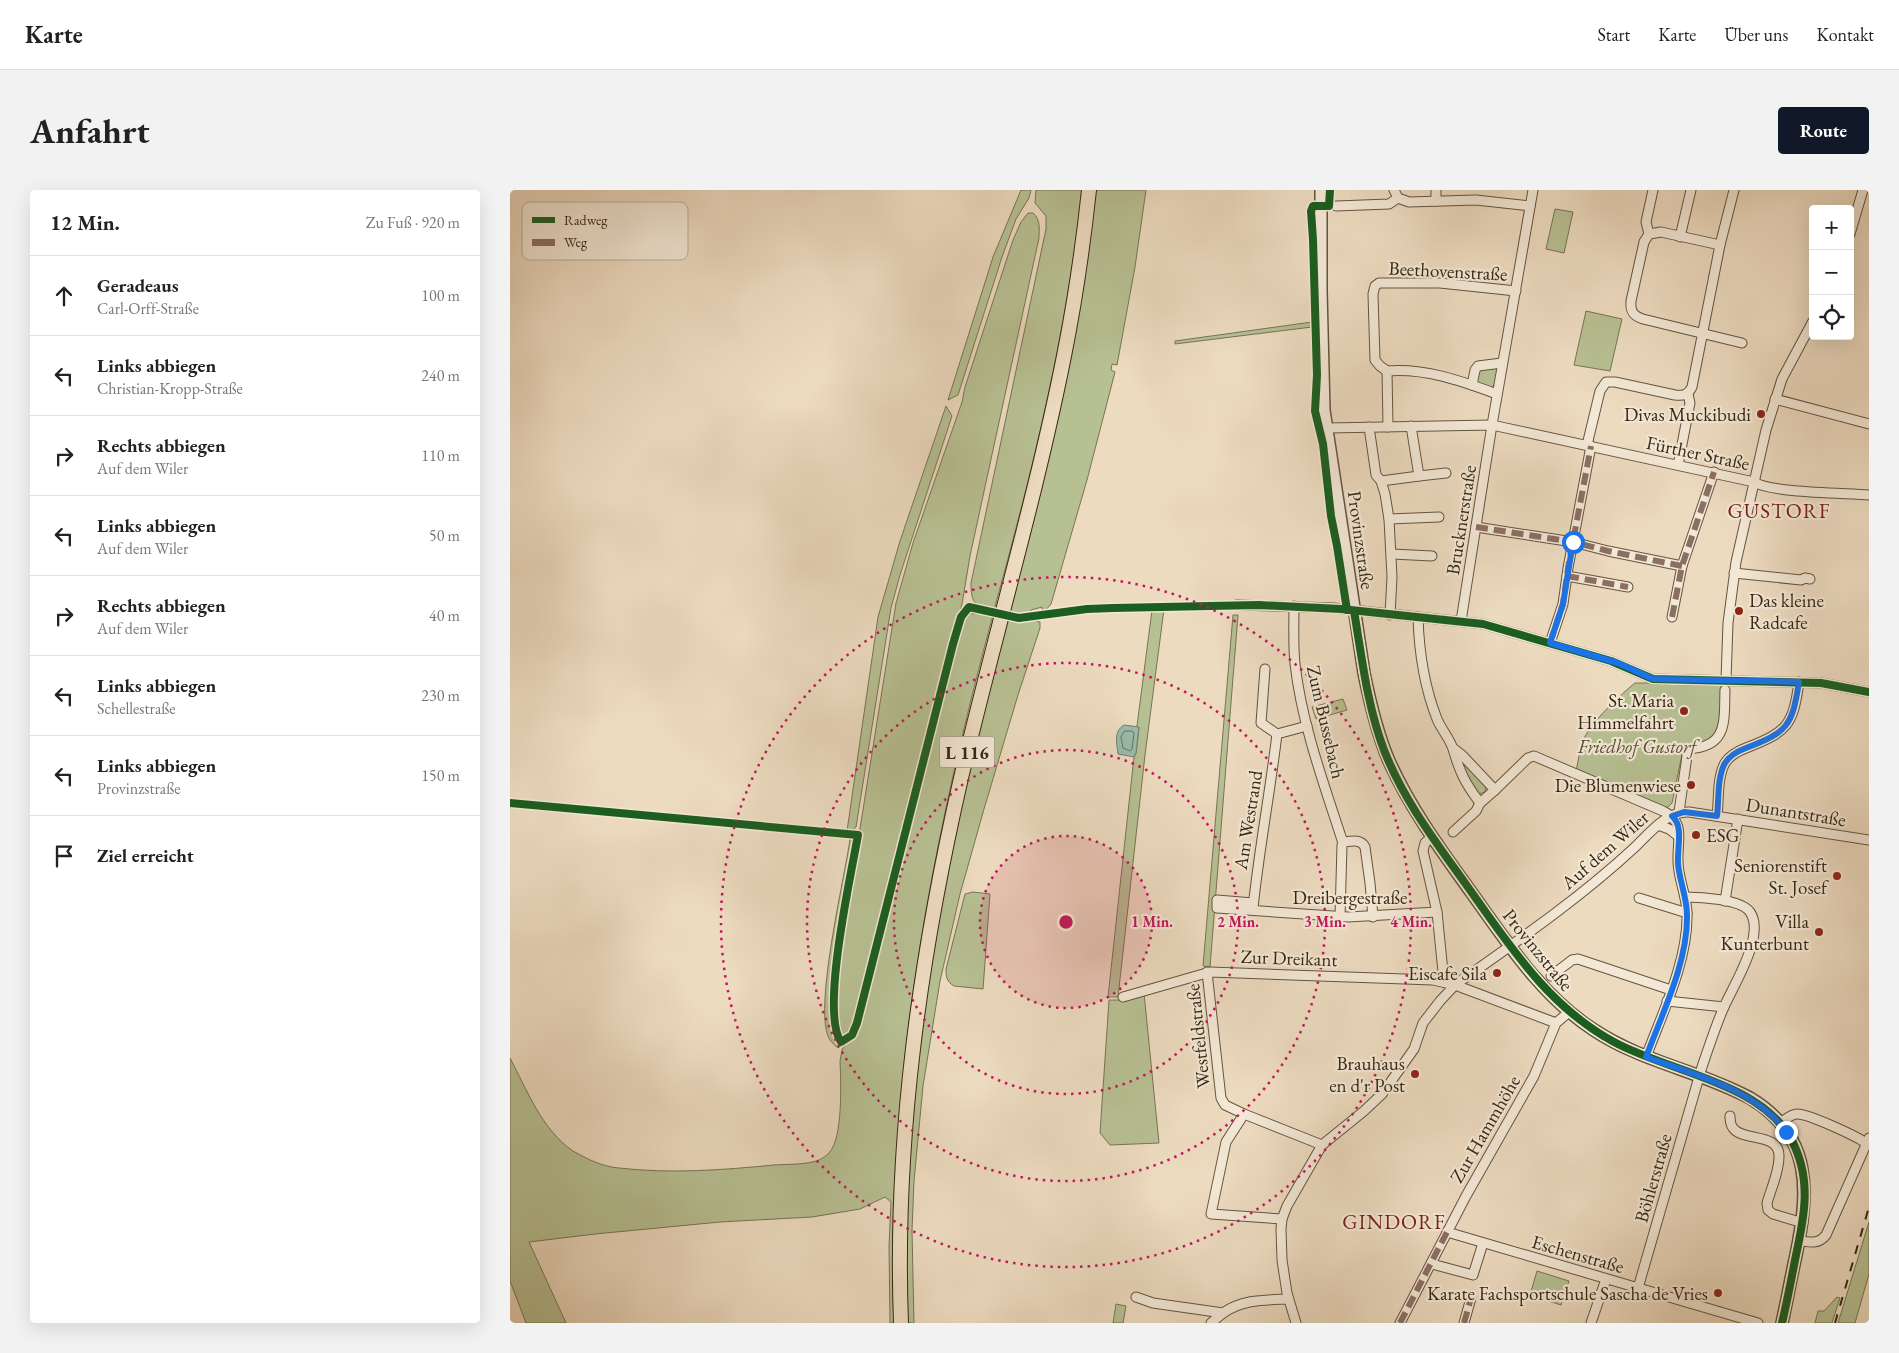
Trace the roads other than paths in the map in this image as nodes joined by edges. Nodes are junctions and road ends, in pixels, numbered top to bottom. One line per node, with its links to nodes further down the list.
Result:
1 (1089, 190): 117 (main road, L 116)
2 (1321, 190): 32 (street, Provinzstraße)
3 (1436, 190): 10 (street)
4 (1533, 190): 12 (street)
5 (1653, 190): 14 (street)
6 (1691, 190): 15 (street)
7 (1734, 190): 16 (street)
8 (1863, 190): 13 (street)
9 (1396, 194): 10 (street); 11 (street)
10 (1436, 201): 12 (street)
11 (1336, 206)
12 (1530, 206): 17 (street)
13 (1854, 220)
14 (1649, 234): 15 (street); 19 (street)
15 (1680, 237): 16 (street)
16 (1720, 245): 19 (street)
17 (1516, 291): 21 (street); 22 (street, Beethovenstraße)
18 (1809, 328): 26 (street)
19 (1702, 333): 20 (street); 25 (street)
20 (1742, 344)
21 (1502, 363): 23 (street); 24 (street)
22 (1387, 371): 23 (street); 31 (street, Beethovenstraße)
23 (1472, 385): 24 (street)
24 (1497, 394): 27 (street)
25 (1688, 394): 33 (street); 34 (street)
26 (1775, 399): 28 (street); 39 (street)
27 (1492, 424): 29 (street, Fürther Straße); 33 (street, Fürther Straße); 43 (street, Brucknerstraße)
28 (1869, 424)
29 (1411, 426): 31 (street, Fürther Straße); 37 (street)
30 (1369, 427): 31 (street, Fürther Straße); 32 (street, Fürther Straße); 38 (street)
31 (1388, 427)
32 (1328, 428): 54 (street, Provinzstraße)
33 (1589, 446): 34 (street, Fürther Straße); 44 (street)
34 (1678, 465): 35 (street, Fürther Straße)
35 (1714, 472): 39 (street, Fürther Straße); 47 (street)
36 (1446, 473): 37 (street)
37 (1418, 476): 38 (street)
38 (1381, 481): 42 (street)
39 (1754, 482): 40 (street, Fürther Straße); 48 (street)
40 (1869, 495)
41 (1439, 517): 42 (street)
42 (1389, 519): 45 (street)
43 (1476, 527): 44 (street); 58 (street, Brucknerstraße)
44 (1573, 542): 47 (street); 49 (street)
45 (1392, 554): 46 (street); 55 (street)
46 (1432, 556)
47 (1682, 566): 57 (street)
48 (1734, 573): 50 (street); 61 (street)
49 (1567, 576): 51 (street); 59 (street)
50 (1810, 579)
51 (1628, 587)
52 (1237, 605): 53 (street)
53 (1294, 606): 54 (street); 65 (street, Zum Bussebach)
54 (1354, 611): 55 (street); 76 (street, Provinzstraße)
55 (1390, 615): 56 (street)
56 (1418, 617): 58 (street); 67 (street)
57 (1672, 617)
58 (1461, 621): 59 (street)
59 (1550, 643): 61 (street)
60 (1265, 669): 66 (street)
61 (1726, 680): 62 (street)
62 (1799, 682): 63 (street); 71 (street)
63 (1868, 688)
64 (1725, 690): 70 (street)
65 (1307, 726): 66 (street); 78 (street, Zum Bussebach)
66 (1277, 734): 82 (street, Am Westrand)
67 (1453, 748): 68 (street); 69 (street)
68 (1495, 790): 69 (street); 70 (street)
69 (1480, 803): 74 (street)
70 (1675, 814): 71 (street, Auf dem Wiler); 73 (street, Auf dem Wiler); 75 (street)
71 (1717, 816): 72 (street, Dunantstraße)
72 (1738, 819): 77 (street, Dunantstraße); 81 (street)
73 (1658, 825): 75 (street); 87 (street, Auf dem Wiler)
74 (1454, 832)
75 (1678, 836): 79 (street)
76 (1432, 837): 83 (street); 87 (street, Provinzstraße)
77 (1869, 840)
78 (1343, 843): 85 (street, Zum Bussebach); 86 (street)
79 (1685, 897): 81 (street, Böhlerstraße); 84 (street)
80 (1639, 898): 84 (street)
81 (1725, 901): 95 (street, Böhlerstraße)
82 (1253, 907): 85 (street, Dreibergestraße)
83 (1437, 912): 86 (street, Dreibergestraße); 90 (street)
84 (1687, 913): 92 (street)
85 (1340, 917): 86 (street, Dreibergestraße)
86 (1372, 917)
87 (1510, 946): 91 (street, Auf dem Wiler); 96 (street, Provinzstraße)
88 (1207, 972): 90 (street, Zur Dreikant); 93 (street, Zur Dreikant); 100 (street, Westfeldstraße)
89 (1551, 976): 92 (street)
90 (1444, 982): 91 (street, Zur Dreikant)
91 (1455, 986): 97 (street, Zur Dreikant); 104 (street, Auf dem Wiler)
92 (1671, 990): 94 (street)
93 (1124, 997)
94 (1667, 1001): 95 (street); 98 (street)
95 (1724, 1007): 99 (street, Böhlerstraße)
96 (1569, 1012): 97 (street, Zur Hammhöhe); 98 (street, Provinzstraße)
97 (1556, 1024): 107 (street, Zur Hammhöhe)
98 (1646, 1057): 99 (street, Provinzstraße)
99 (1700, 1073): 102 (street, Provinzstraße); 112 (street, Böhlerstraße)
100 (1244, 1114): 104 (street, Westfeldstraße); 105 (street)
101 (1730, 1116): 106 (street)
102 (1780, 1123): 103 (street); 106 (street, Provinzstraße)
103 (1868, 1141): 108 (street)
104 (1322, 1145): 105 (street)
105 (1282, 1219): 115 (street)
106 (1803, 1223): 108 (street, Provinzstraße)
107 (1447, 1232): 109 (street, Eschenstraße); 110 (street, Zur Hammhöhe)
108 (1799, 1240): 124 (street, Provinzstraße)
109 (1482, 1243): 110 (street); 111 (street, Eschenstraße)
110 (1432, 1264): 120 (street, Zur Hammhöhe)
111 (1606, 1279): 112 (street, Eschenstraße); 122 (street)
112 (1638, 1288): 123 (street, Eschenstraße)
113 (1136, 1297): 116 (street)
114 (1471, 1298): 121 (street)
115 (1288, 1299): 116 (street); 119 (street)
116 (1223, 1313): 118 (street)
117 (901, 1323)
118 (1211, 1323)
119 (1296, 1323)
120 (1400, 1323)
121 (1464, 1323)
122 (1591, 1323)
123 (1758, 1323)
124 (1782, 1323)

